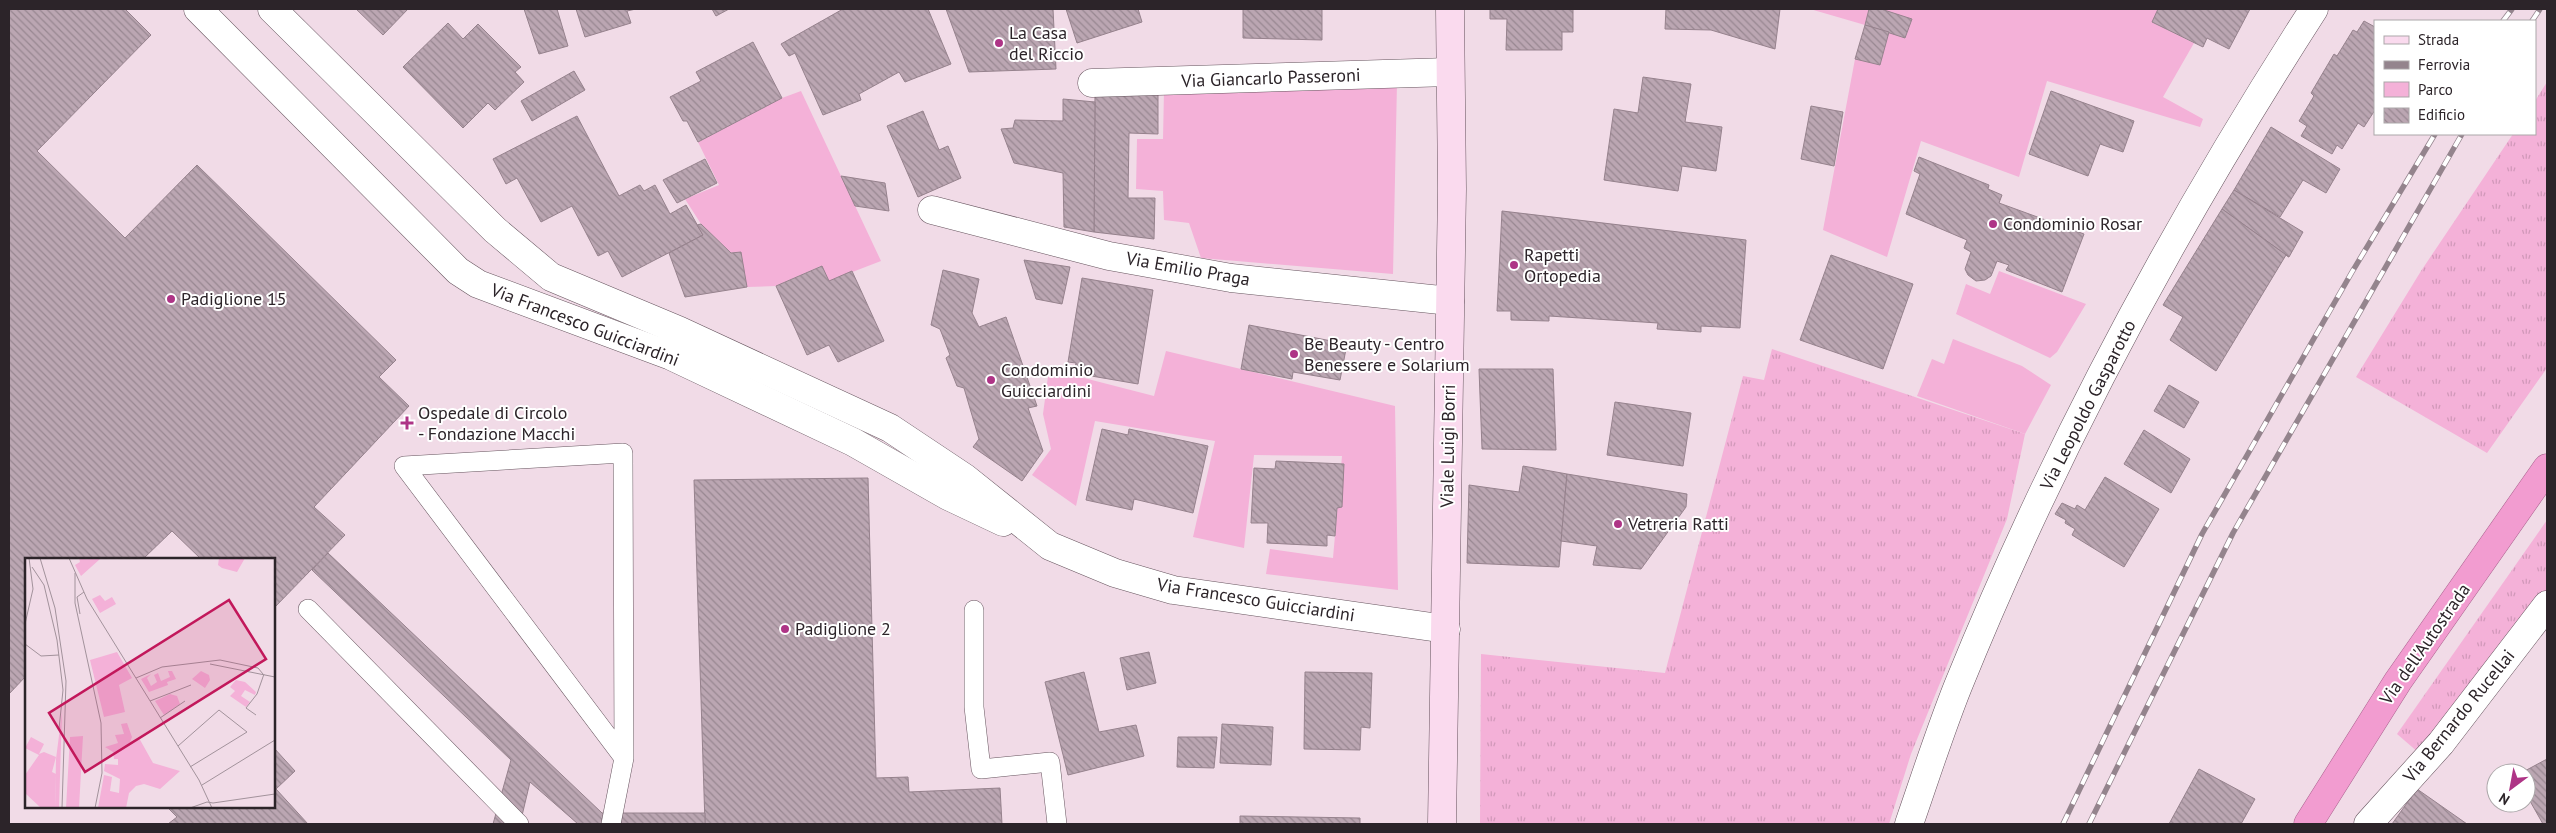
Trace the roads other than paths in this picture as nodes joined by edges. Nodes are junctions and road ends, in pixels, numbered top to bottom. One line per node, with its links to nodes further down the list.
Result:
1 (198, 9): 10 (street, Via Francesco Guicciardini)
2 (272, 9): 10 (street, Via Francesco Guicciardini)
3 (1450, 9): 5 (main road, Viale Luigi Borri)
4 (2314, 9): 20 (street, Via Leopoldo Gasparotto)
5 (1449, 72): 6 (street, Via Giancarlo Passeroni); 8 (main road, Viale Luigi Borri)
6 (1092, 84)
7 (932, 210): 8 (street, Via Emilio Praga)
8 (1450, 301): 14 (main road, Viale Luigi Borri)
9 (2547, 468): 21 (highway, Via dell'Autostrada)
10 (1043, 541): 14 (street, Via Francesco Guicciardini)
11 (2547, 605): 22 (street, Via Bernardo Rucellai)
12 (308, 608): 16 (lane)
13 (974, 610): 18 (lane)
14 (1446, 630): 19 (main road, Viale Luigi Borri)
15 (624, 758): 15 (lane); 17 (lane)
16 (519, 824)
17 (611, 824)
18 (1057, 824)
19 (1442, 824)
20 (1909, 824)
21 (2308, 824)
22 (2368, 824)

